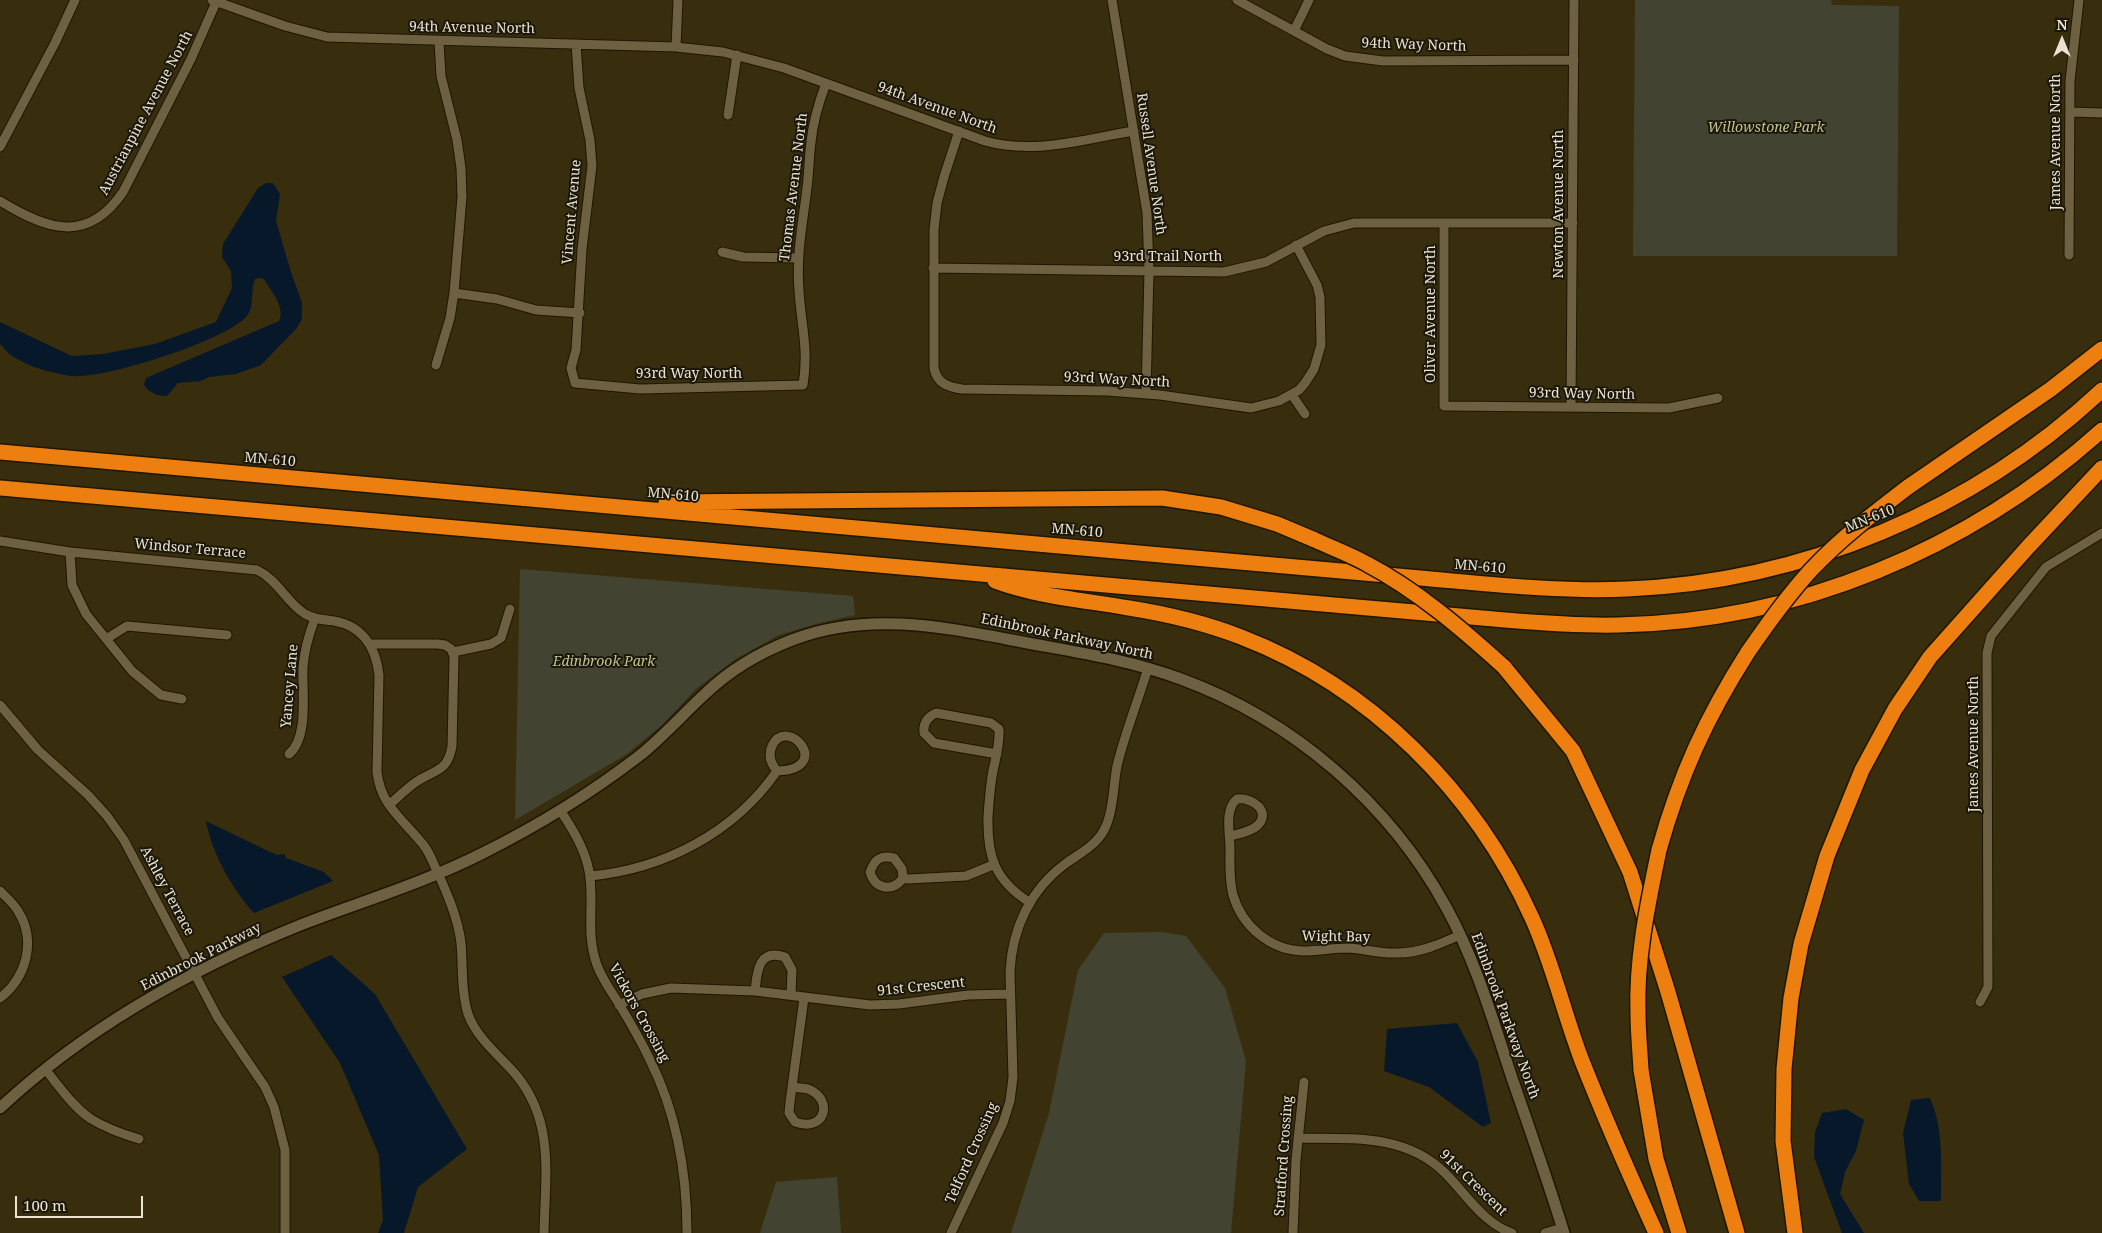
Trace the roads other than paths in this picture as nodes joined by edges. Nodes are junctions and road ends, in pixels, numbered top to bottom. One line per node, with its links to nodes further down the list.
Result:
1 (75, 0): 21 (street)
2 (678, 0): 12 (street)
3 (1112, 0): 20 (street, Russell Avenue North)
4 (1237, 0): 9 (street, 94th Way North)
5 (1309, 0): 9 (street)
6 (1574, 0): 14 (street, Newton Avenue North)
7 (2079, 0): 16 (street, James Avenue North)
8 (215, 1): 10 (street, 94th Avenue North); 22 (street, Austrianpine Avenue North)
9 (1294, 32): 14 (street, 94th Way North)
10 (439, 41): 11 (street, 94th Avenue North); 31 (street)
11 (576, 44): 12 (street, 94th Avenue North); 32 (street, Vincent Avenue)
12 (676, 47): 13 (street, 94th Avenue North)
13 (738, 55): 15 (street, 94th Avenue North); 18 (street)
14 (1574, 60): 24 (street, Newton Avenue North)
15 (826, 83): 19 (street, 94th Avenue North); 28 (street, Thomas Avenue North)
16 (2070, 112): 17 (street); 27 (street, James Avenue North)
17 (2102, 113)
18 (728, 115)
19 (959, 131): 20 (street, 94th Avenue North); 29 (street)
20 (1134, 131): 30 (street, Russell Avenue North)
21 (0, 146)
22 (0, 201)
23 (1444, 223): 24 (street, 93rd Trail North); 25 (street, 93rd Trail North); 41 (street, Oliver Avenue North)
24 (1572, 223): 42 (street, Newton Avenue North)
25 (1296, 245): 30 (street, 93rd Trail North); 39 (street)
26 (722, 252): 28 (street)
27 (2069, 254)
28 (798, 258): 36 (street, Thomas Avenue North)
29 (933, 268): 30 (street, 93rd Trail North); 38 (street, 93rd Way North)
30 (1149, 271): 38 (street, Russell Avenue North)
31 (454, 293): 32 (street); 34 (street)
32 (580, 313): 35 (street, Vincent Avenue)
33 (2102, 349): 98 (highway, bridge)
34 (436, 364)
35 (575, 383): 36 (street, 93rd Way North)
36 (803, 385)
37 (2102, 390): 47 (highway, MN-610)
38 (1146, 394): 39 (street, 93rd Way North)
39 (1292, 395): 43 (street)
40 (1718, 398): 42 (street, 93rd Way North)
41 (1444, 406): 42 (street, 93rd Way North)
42 (1571, 407)
43 (1305, 414)
44 (2102, 430): 52 (highway)
45 (0, 452): 47 (highway, MN-610)
46 (2102, 468): 100 (highway)
47 (329, 481): 99 (highway, bridge)
48 (0, 488): 52 (highway)
49 (2101, 534): 81 (street, James Avenue North)
50 (0, 541): 51 (street, Windsor Terrace)
51 (70, 552): 54 (street, Windsor Terrace); 56 (street)
52 (975, 574): 97 (highway)
53 (510, 609): 58 (street)
54 (314, 618): 57 (street, Windsor Terrace); 62 (street, Yancey Lane)
55 (227, 635): 56 (street)
56 (106, 639): 60 (street)
57 (370, 644): 58 (street); 65 (street, Windsor Terrace)
58 (453, 652): 65 (street)
59 (1148, 668): 66 (street, Edinbrook Parkway North); 73 (street); 74 (street, Edinbrook Parkway North)
60 (182, 699)
61 (0, 705): 75 (street, Ashley Terrace)
62 (289, 754)
63 (997, 754): 63 (street); 68 (street)
64 (777, 771): 64 (street); 70 (street)
65 (389, 806): 69 (street, Windsor Terrace)
66 (560, 810): 69 (street, Edinbrook Parkway North); 70 (street, Vickors Crossing)
67 (1230, 836): 67 (street, Wight Bay); 74 (street, Wight Bay)
68 (993, 864): 71 (street); 73 (street)
69 (438, 874): 75 (street, Edinbrook Parkway); 91 (street, Windsor Terrace)
70 (590, 876): 82 (street, Vickors Crossing)
71 (903, 878)
72 (0, 891): 79 (street)
73 (1029, 902): 77 (street, Telford Crossing)
74 (1460, 935): 89 (street, Edinbrook Parkway North)
75 (194, 975): 83 (street, Edinbrook Parkway); 90 (street, Ashley Terrace)
76 (755, 991): 78 (street, 91st Crescent); 78 (street); 82 (street, 91st Crescent)
77 (1010, 994): 80 (street, 91st Crescent); 93 (street, Telford Crossing)
78 (791, 995): 80 (street, 91st Crescent)
79 (0, 998)
80 (804, 998): 85 (street)
81 (1980, 1002)
82 (619, 1005): 92 (street, Vickors Crossing)
83 (45, 1069): 86 (street, Edinbrook Parkway); 88 (street)
84 (1304, 1082): 87 (street, Stratford Crossing)
85 (792, 1087): 85 (street)
86 (0, 1108)
87 (1298, 1138): 94 (street, Stratford Crossing); 95 (street, 91st Crescent)
88 (139, 1139)
89 (1563, 1230): 96 (street)
90 (285, 1233)
91 (544, 1233)
92 (687, 1233)
93 (951, 1233)
94 (1293, 1233)
95 (1512, 1233)
96 (1545, 1233)
97 (1656, 1233)
98 (1679, 1233)
99 (1737, 1233)
100 (1795, 1233)

